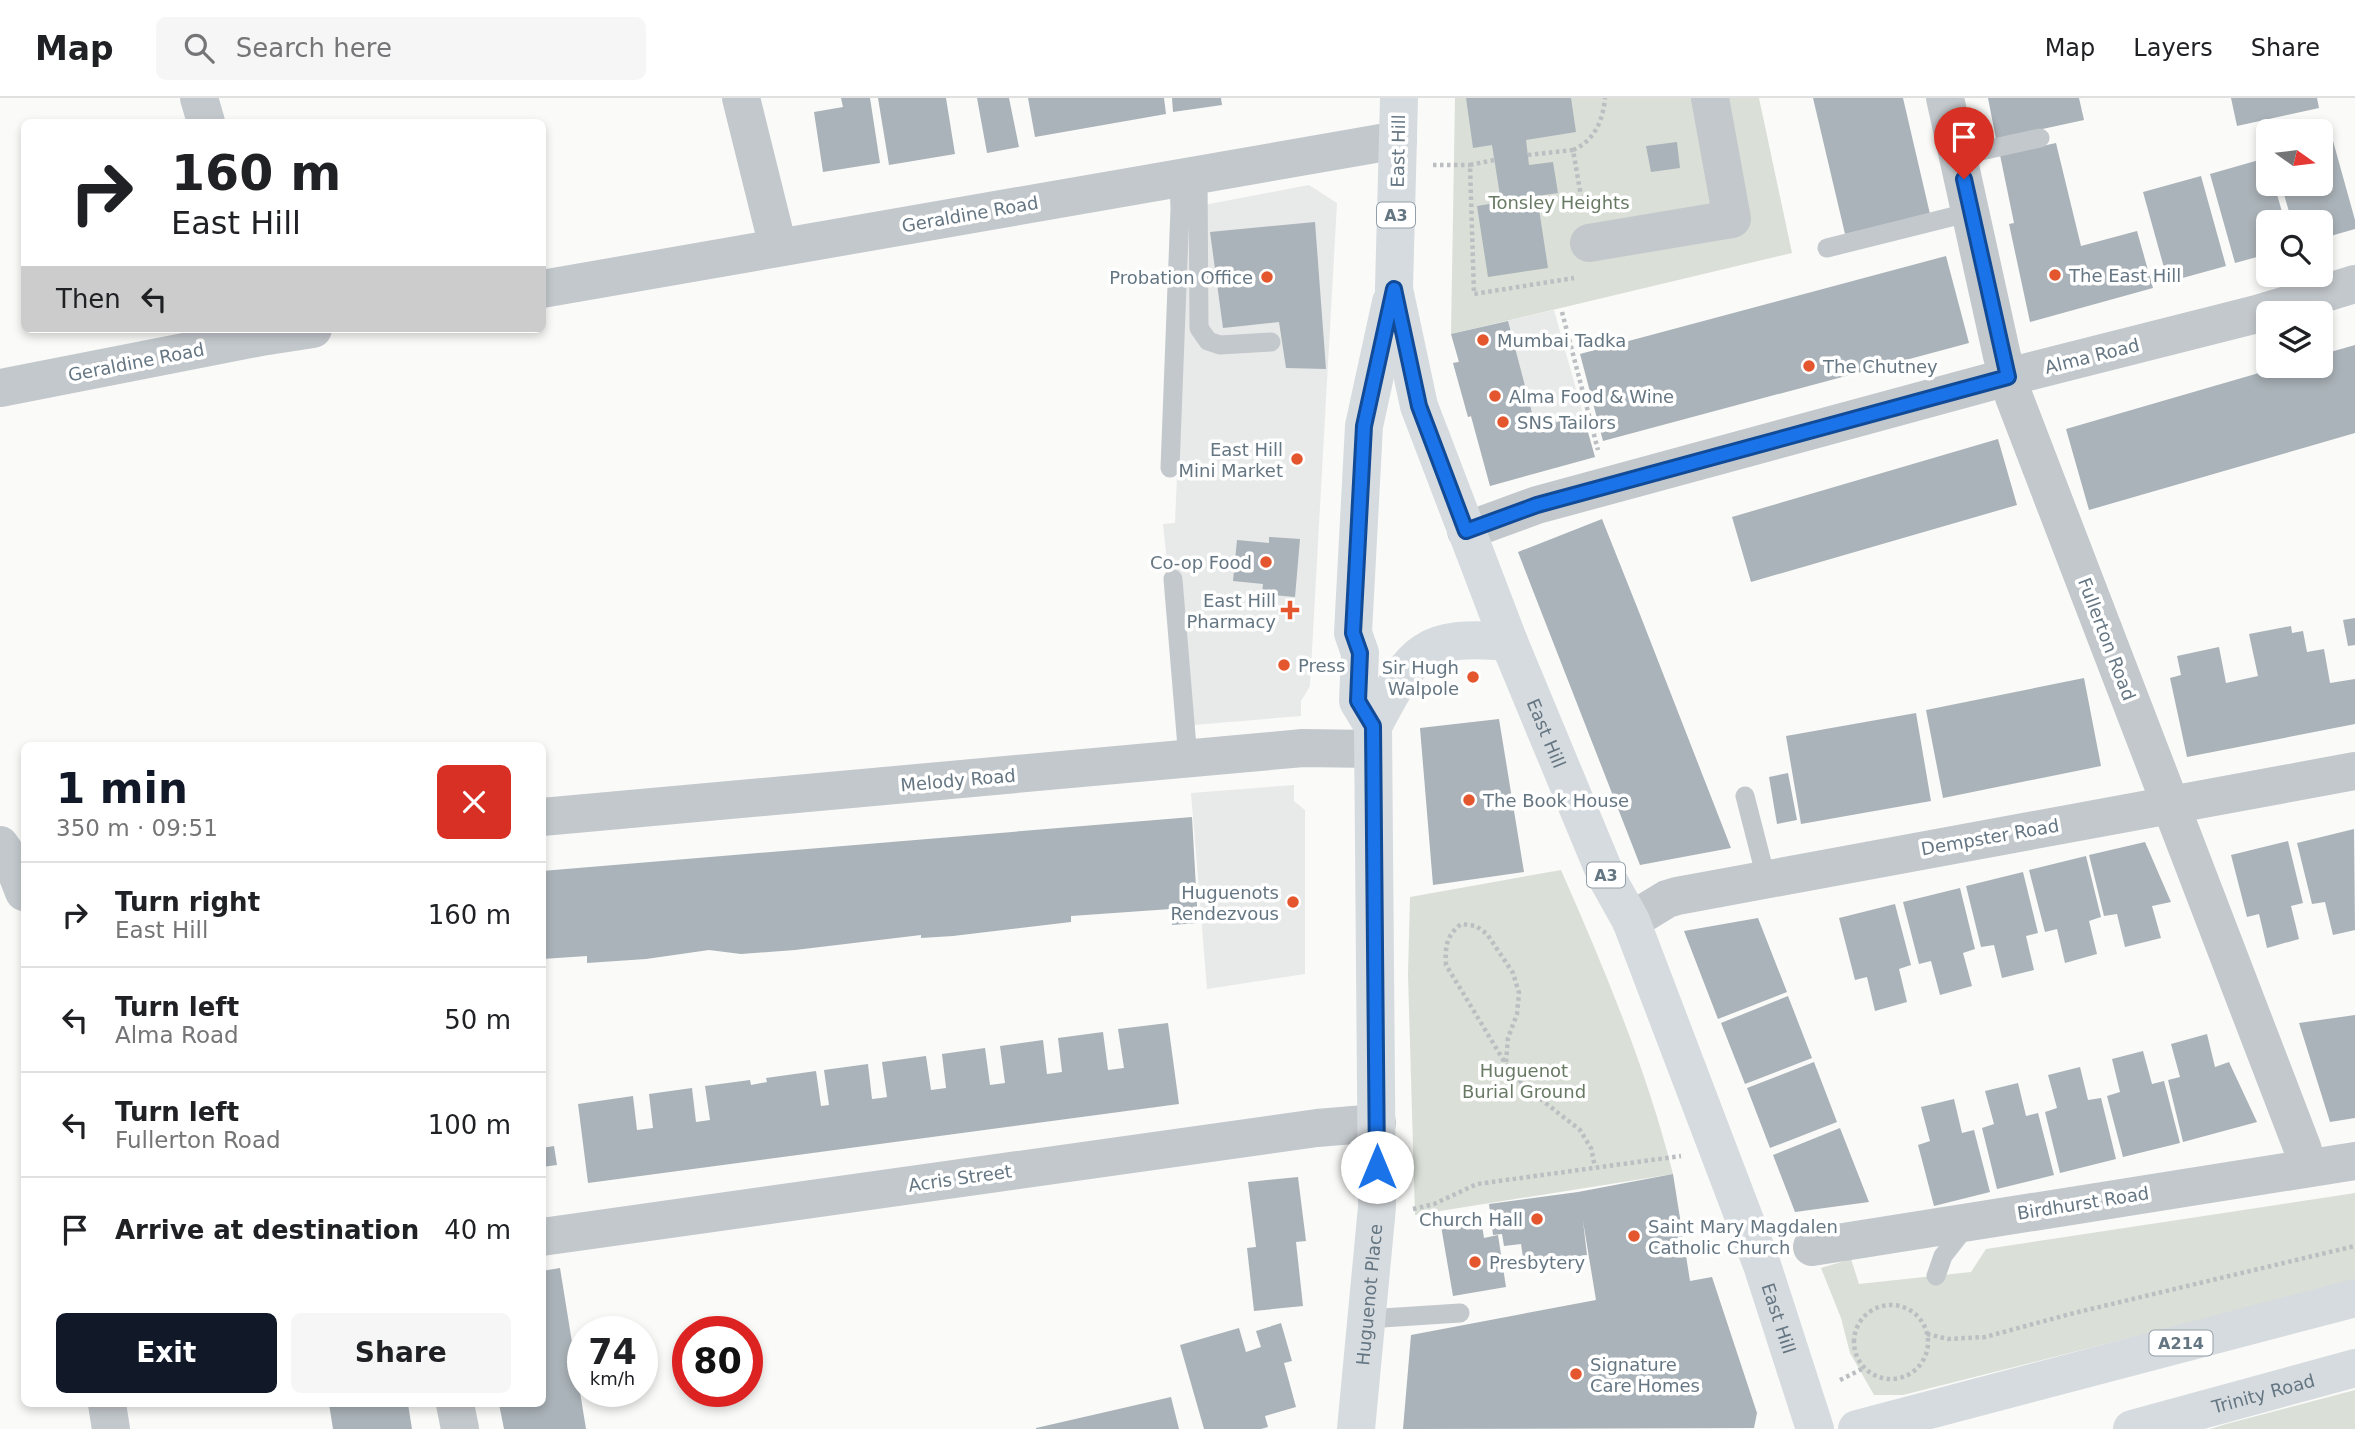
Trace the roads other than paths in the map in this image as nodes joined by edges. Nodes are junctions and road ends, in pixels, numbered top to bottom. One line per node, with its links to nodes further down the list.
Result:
1 (199, 98): 6 (street)
2 (741, 98): 13 (street)
3 (1399, 98): 8 (highway, East Hill / A3)
4 (1710, 98): 12 (street)
5 (1945, 98): 9 (street, Fullerton Road)
6 (204, 119)
7 (2040, 138): 9 (lane)
8 (1398, 140): 10 (street, Geraldine Road); 17 (highway, East Hill / A3)
9 (1958, 156): 11 (street, Fullerton Road)
10 (1188, 175): 13 (street, Geraldine Road); 19 (lane); 22 (lane)
11 (1971, 212): 14 (lane); 20 (street, Fullerton Road)
12 (1589, 243)
13 (778, 247): 16 (street, Geraldine Road)
14 (1827, 247)
15 (2355, 284): 20 (street, Alma Road)
16 (546, 288)
17 (1394, 289): 23 (highway, East Hill / A3); 26 (highway, Huguenot Place / A3)
18 (260, 333): 21 (street, Geraldine Road)
19 (1271, 342)
20 (2008, 377): 23 (street, Alma Road); 30 (street, Fullerton Road)
21 (0, 388)
22 (1170, 468)
23 (1466, 531): 25 (highway, East Hill / A3)
24 (1173, 579): 27 (lane)
25 (1509, 642): 26 (highway, A3); 33 (highway, East Hill / A3)
26 (1373, 737): 27 (street, Melody Road); 34 (highway, Huguenot Place / A3)
27 (1188, 758): 31 (street, Melody Road)
28 (2355, 771): 30 (street, Dempster Road)
29 (1745, 796): 32 (lane)
30 (2171, 804): 32 (street, Dempster Road); 36 (street, Fullerton Road)
31 (546, 817)
32 (1766, 878): 33 (street, Dempster Road)
33 (1631, 921): 50 (highway, East Hill / A3)
34 (1377, 1123): 38 (street, Acris Street); 43 (highway, Huguenot Place / A3)
35 (2355, 1161): 36 (street, Birdhurst Road)
36 (2308, 1168): 37 (street, Birdhurst Road)
37 (1971, 1220): 39 (street, Birdhurst Road); 40 (lane)
38 (546, 1236)
39 (1812, 1247)
40 (1936, 1276)
41 (2355, 1298): 51 (highway, A214)
42 (1460, 1313): 43 (lane)
43 (1367, 1319): 47 (highway, Huguenot Place / A3)
44 (2355, 1368): 52 (highway, Trinity Road)
45 (107, 1407): 48 (street)
46 (456, 1407): 49 (street)
47 (1352, 1424)
48 (111, 1429)
49 (460, 1429)
50 (1815, 1429)
51 (1857, 1429)
52 (2132, 1429)

